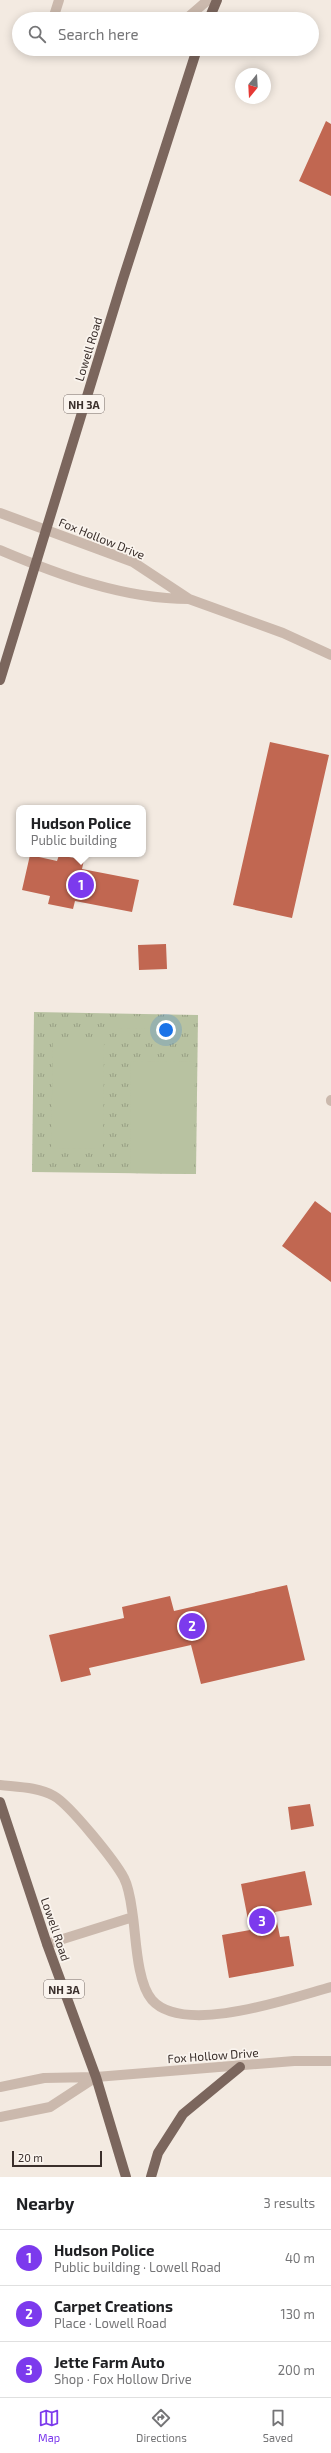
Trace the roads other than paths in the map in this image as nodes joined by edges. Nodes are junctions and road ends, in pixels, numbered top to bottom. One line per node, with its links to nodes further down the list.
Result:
1 (59, 0): 4 (street)
2 (208, 0): 5 (street)
3 (217, 0): 6 (main road)
4 (55, 12)
5 (194, 12)
6 (212, 12)
7 (195, 56): 9 (main road, Lowell Road / NH 3A)
8 (0, 513): 9 (street, Fox Hollow Drive)
9 (45, 530): 11 (main road, Lowell Road / NH 3A); 12 (street, Fox Hollow Drive)
10 (0, 550): 11 (street, Fox Hollow Drive)
11 (35, 565): 12 (street, Fox Hollow Drive); 14 (main road, Lowell Road / NH 3A)
12 (189, 599): 13 (street, Fox Hollow Drive)
13 (331, 655)
14 (0, 680)
15 (0, 1785): 17 (street)
16 (0, 1802): 18 (main road, Lowell Road / NH 3A)
17 (133, 1917): 18 (street); 19 (street)
18 (47, 1944): 22 (main road, Lowell Road / NH 3A)
19 (331, 1987)
20 (331, 2061): 21 (street, Fox Hollow Drive)
21 (240, 2067): 22 (street, Fox Hollow Drive); 26 (main road)
22 (96, 2077): 23 (street, Fox Hollow Drive); 24 (street); 25 (main road, Lowell Road / NH 3A)
23 (0, 2087)
24 (0, 2117)
25 (126, 2177)
26 (150, 2177)

